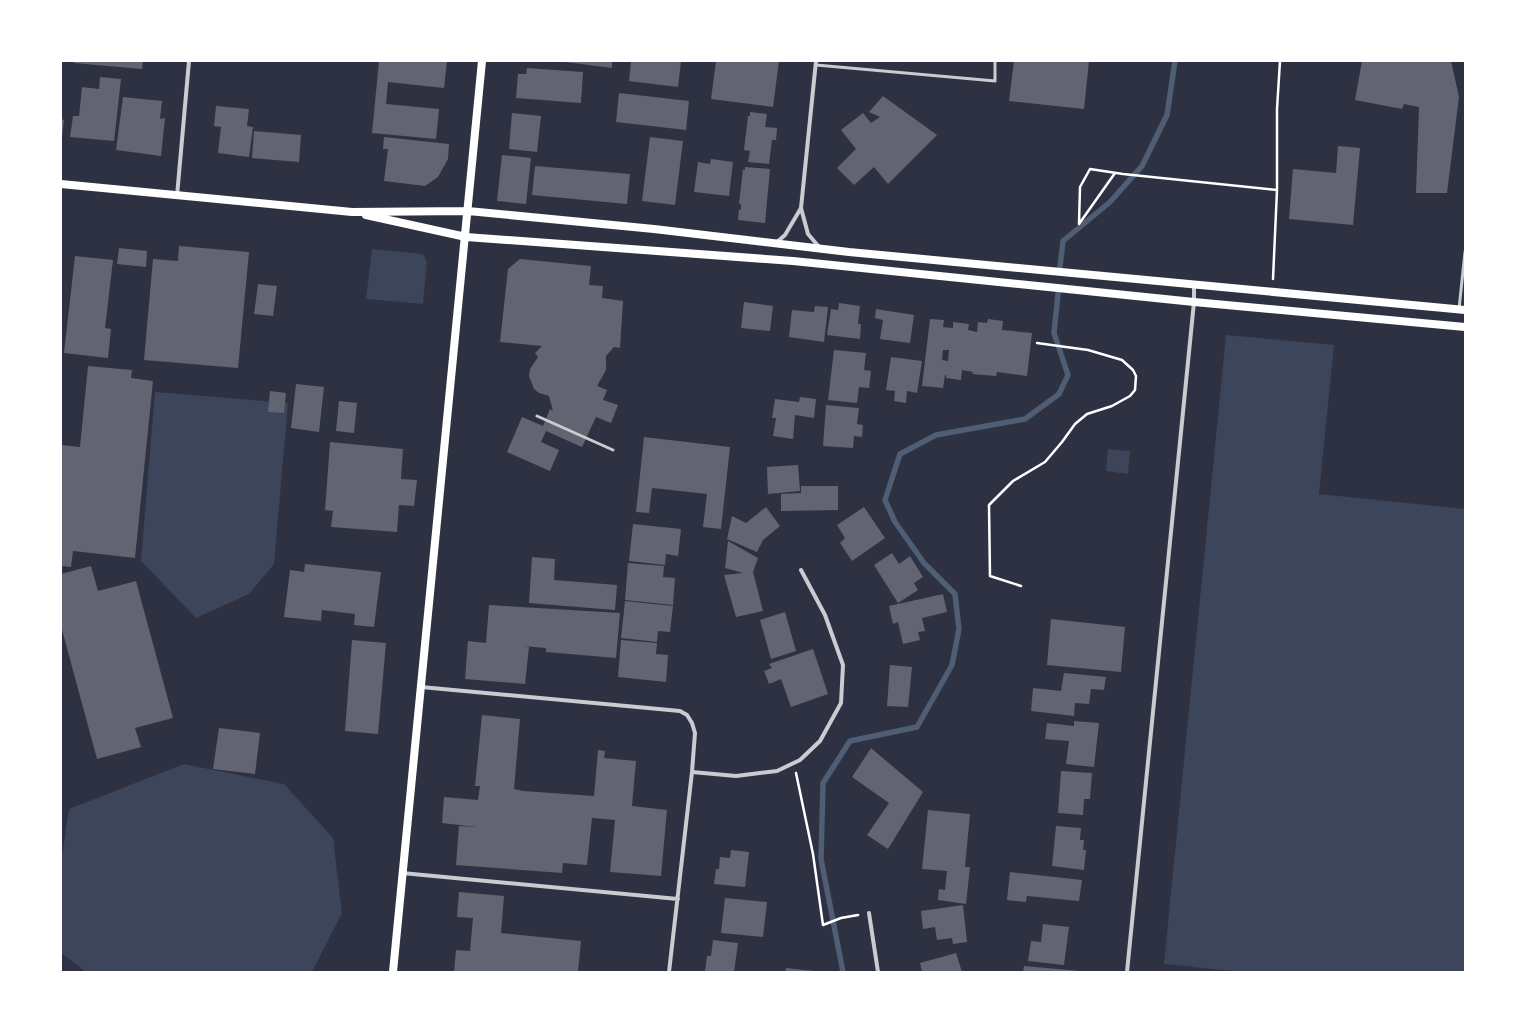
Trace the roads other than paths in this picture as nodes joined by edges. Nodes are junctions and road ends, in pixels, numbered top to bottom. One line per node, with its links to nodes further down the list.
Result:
1 (189, 61): 6 (street)
2 (482, 61): 8 (main road)
3 (996, 61): 4 (lane)
4 (816, 63): 7 (street)
5 (61, 184): 6 (main road)
6 (177, 196): 9 (main road)
7 (800, 208): 11 (street); 12 (street)
8 (468, 211): 9 (main road); 10 (main road); 11 (main road)
9 (352, 212): 10 (main road)
10 (466, 237): 15 (main road); 21 (main road)
11 (776, 243): 12 (main road)
12 (821, 248): 14 (main road)
13 (1465, 252): 16 (lane)
14 (1194, 285): 15 (street); 16 (main road)
15 (1194, 302): 17 (main road); 29 (street)
16 (1462, 310)
17 (1465, 327)
18 (537, 416): 19 (lane)
19 (613, 450)
20 (802, 570): 22 (street)
21 (421, 687): 22 (street); 23 (main road)
22 (692, 772): 24 (street)
23 (402, 873): 24 (street); 26 (main road)
24 (678, 899): 27 (street)
25 (869, 913): 28 (street)
26 (393, 972)
27 (669, 972)
28 (878, 972)
29 (1127, 972)

